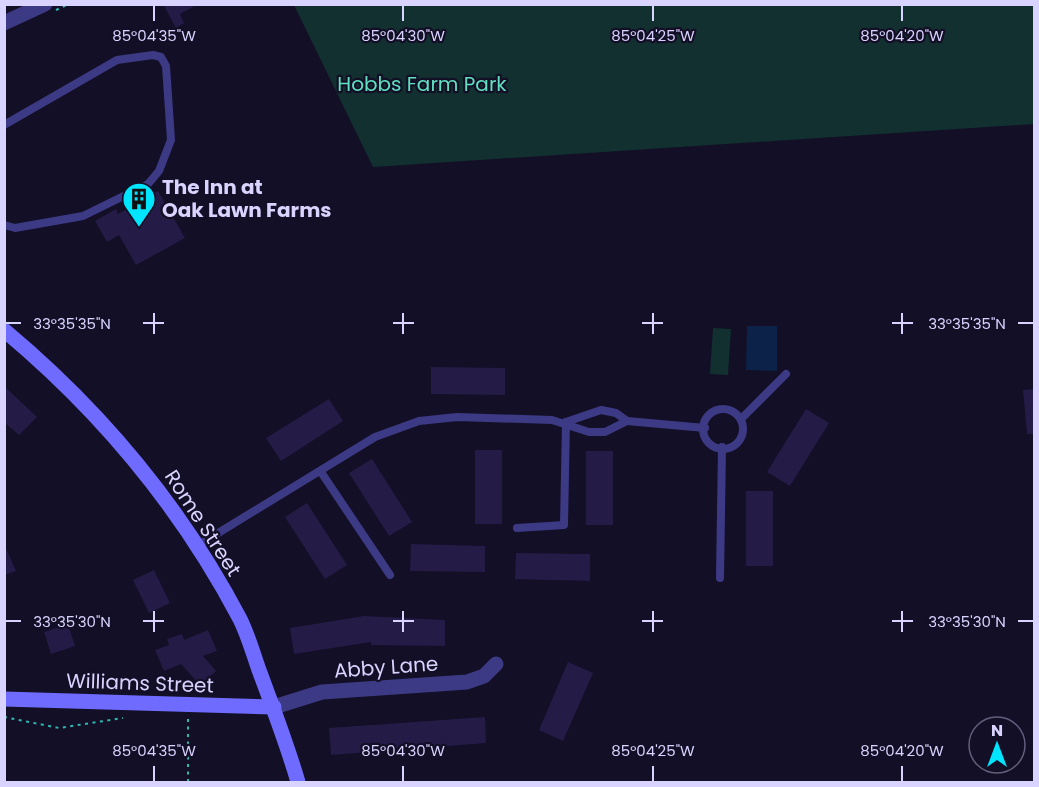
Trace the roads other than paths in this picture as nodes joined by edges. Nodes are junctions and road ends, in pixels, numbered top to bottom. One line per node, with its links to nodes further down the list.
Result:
1 (45, 4): 2 (street)
2 (4, 23)
3 (4, 125): 4 (lane)
4 (4, 225)
5 (4, 330): 14 (street, Rome Street)
6 (786, 374): 7 (lane)
7 (741, 419): 10 (lane); 11 (lane)
8 (627, 421): 9 (lane); 9 (lane); 10 (lane)
9 (566, 422): 12 (lane); 13 (lane)
10 (705, 428): 11 (lane)
11 (722, 447): 16 (lane)
12 (321, 472): 14 (lane); 15 (lane)
13 (517, 528)
14 (196, 546): 19 (street, Rome Street)
15 (390, 574)
16 (720, 578)
17 (496, 664): 19 (street, Abby Lane)
18 (4, 699): 19 (street, Williams Street)
19 (274, 707): 20 (street, Rome Street)
20 (298, 783)

